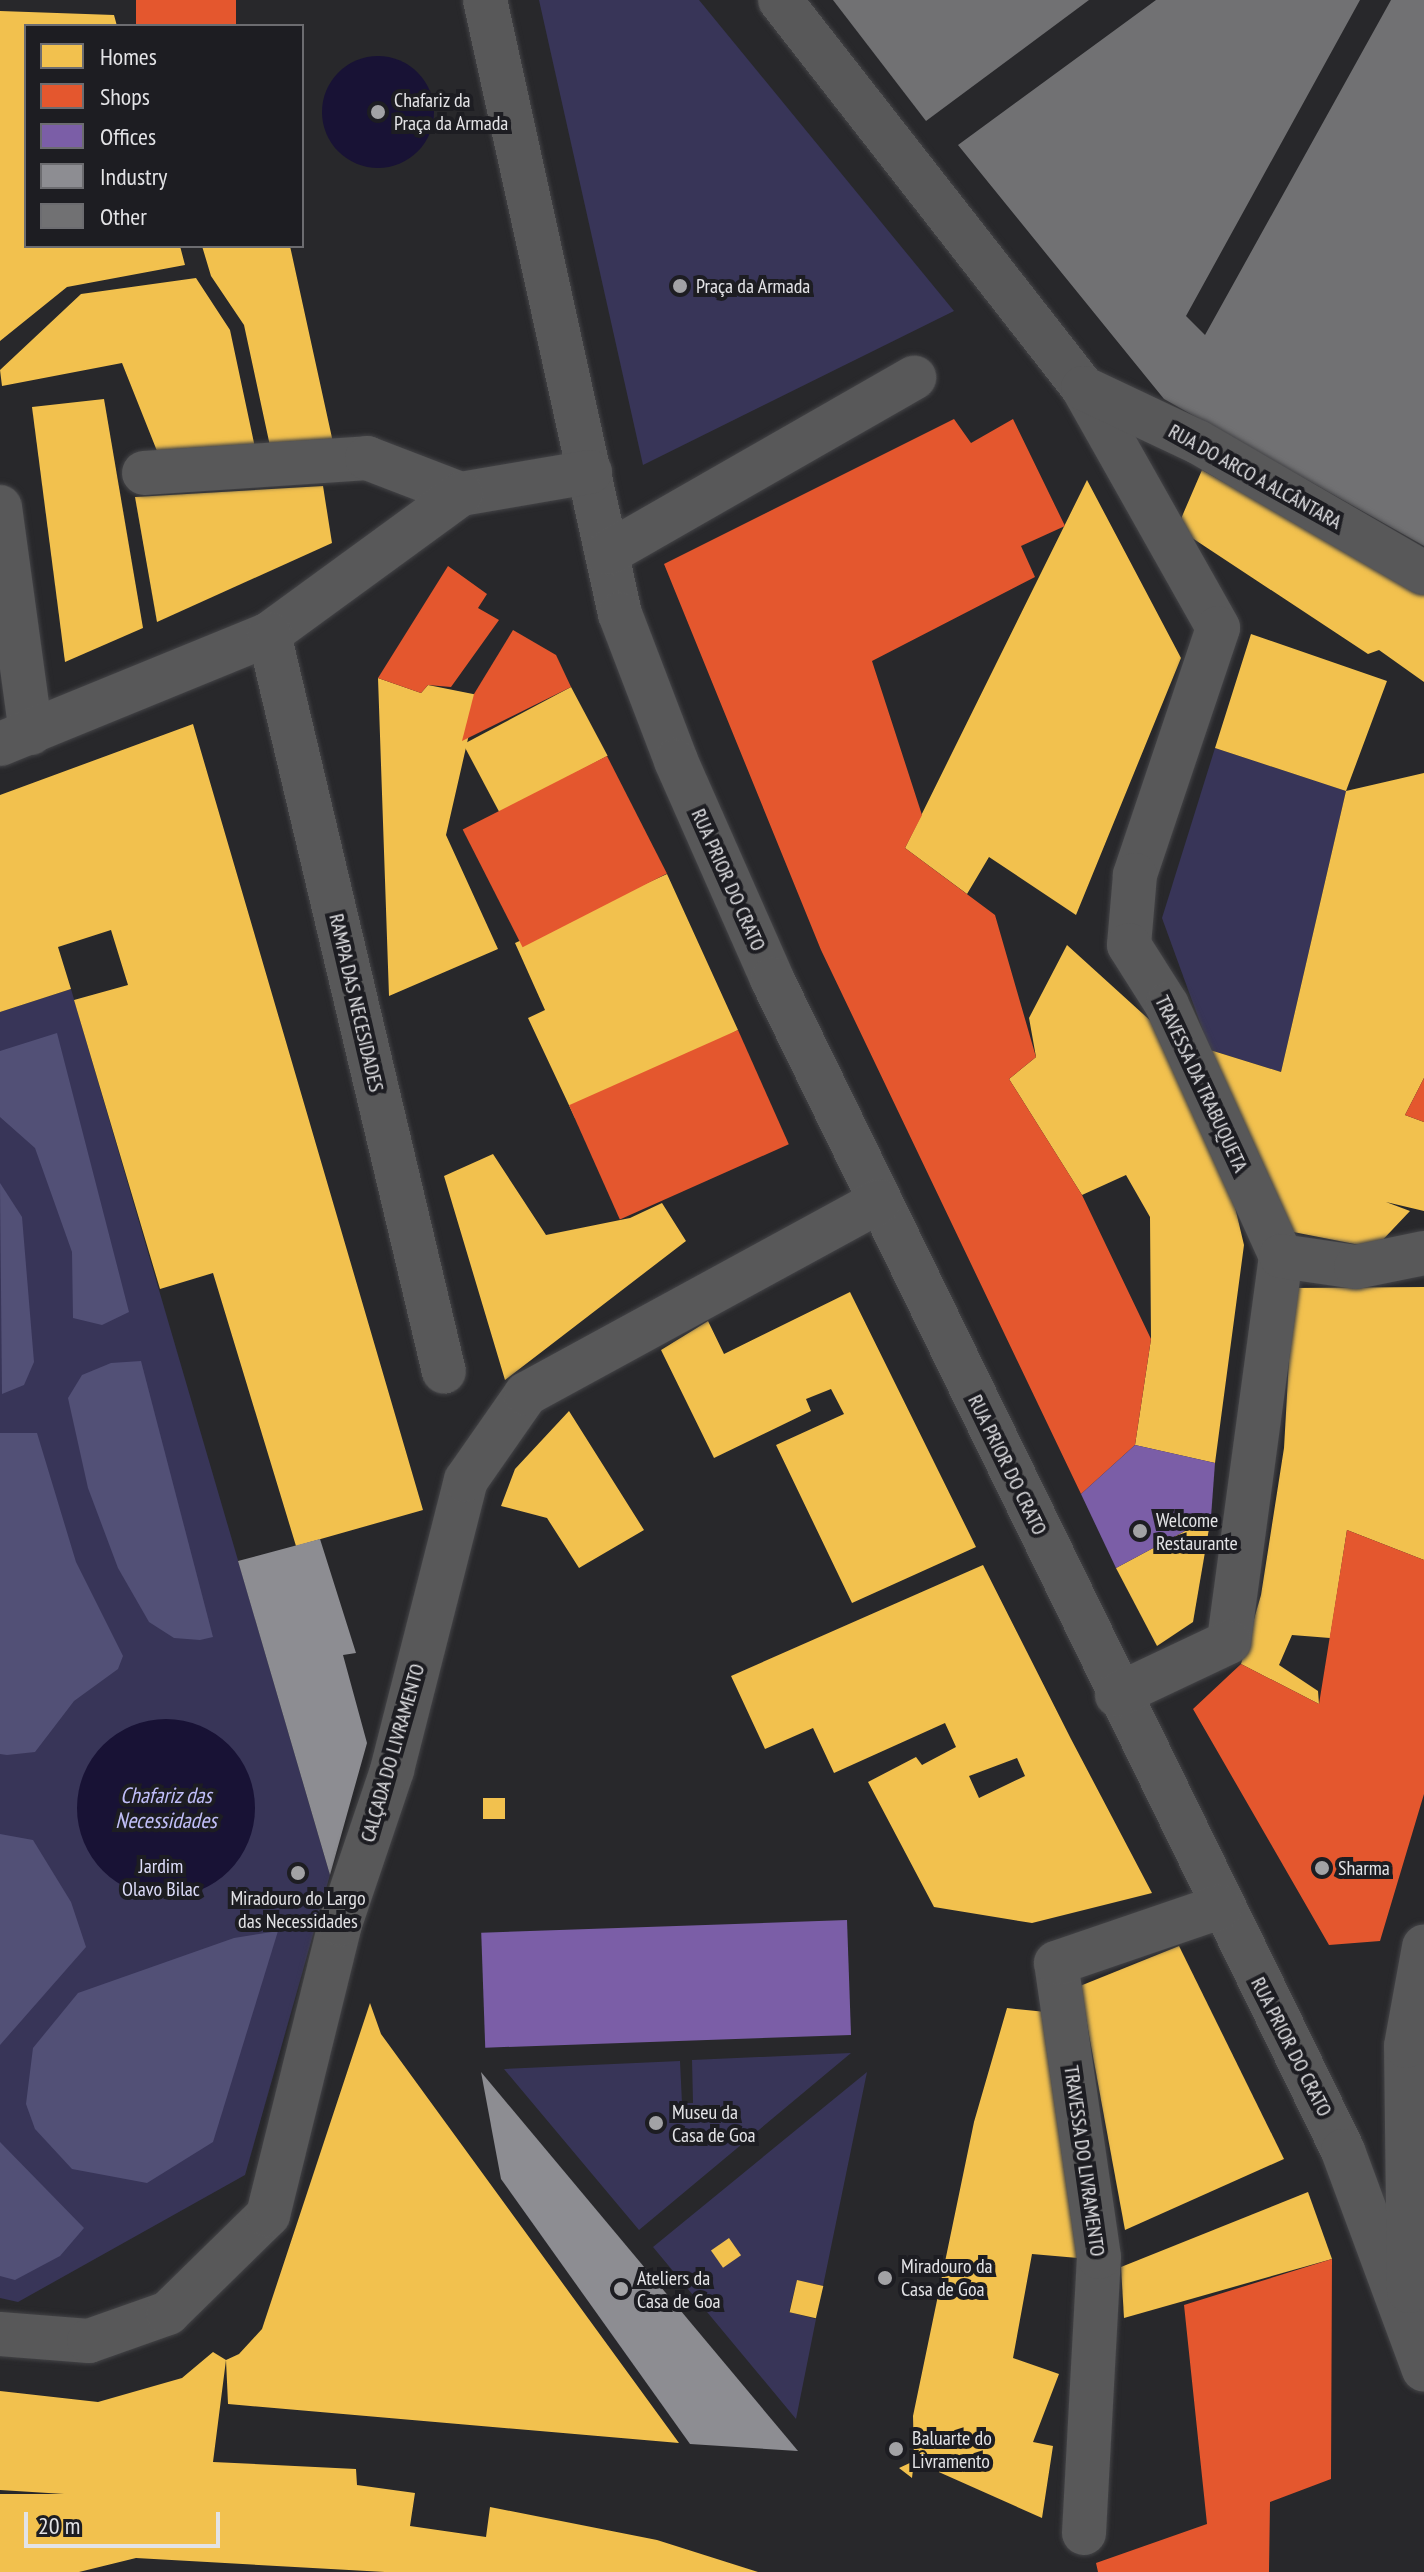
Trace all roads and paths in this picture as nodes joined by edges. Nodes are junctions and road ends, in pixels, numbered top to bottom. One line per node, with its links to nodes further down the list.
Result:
1 (485, 0): 5 (street)
2 (780, 0): 4 (street, TRAVESSA DA TRABUQUETA)
3 (914, 378): 9 (street)
4 (1083, 388): 10 (street, RUA DO ARCO A ALCÂNTARA); 15 (street, TRAVESSA DA TRABUQUETA)
5 (590, 472): 7 (street); 9 (street)
6 (144, 473): 7 (street)
7 (461, 494): 11 (street)
8 (0, 507): 12 (street)
9 (608, 553): 13 (street, RUA PRIOR DO CRATO)
10 (1424, 573)
11 (269, 634): 12 (street); 16 (street, RAMPA DAS NECESIDADES)
12 (16, 738)
13 (880, 1201): 17 (street, RUA PRIOR DO CRATO); 21 (street, CALÇADA DO LIVRAMENTO)
14 (1424, 1253): 15 (street)
15 (1281, 1256): 17 (street)
16 (444, 1372)
17 (1117, 1695): 18 (street, RUA PRIOR DO CRATO)
18 (1220, 1907): 20 (street, RUA PRIOR DO CRATO); 23 (street, TRAVESSA DO LIVRAMENTO)
19 (1424, 1947): 20 (street)
20 (1409, 2318): 22 (street, RUA PRIOR DO CRATO)
21 (0, 2334)
22 (1424, 2370)
23 (1084, 2533)

